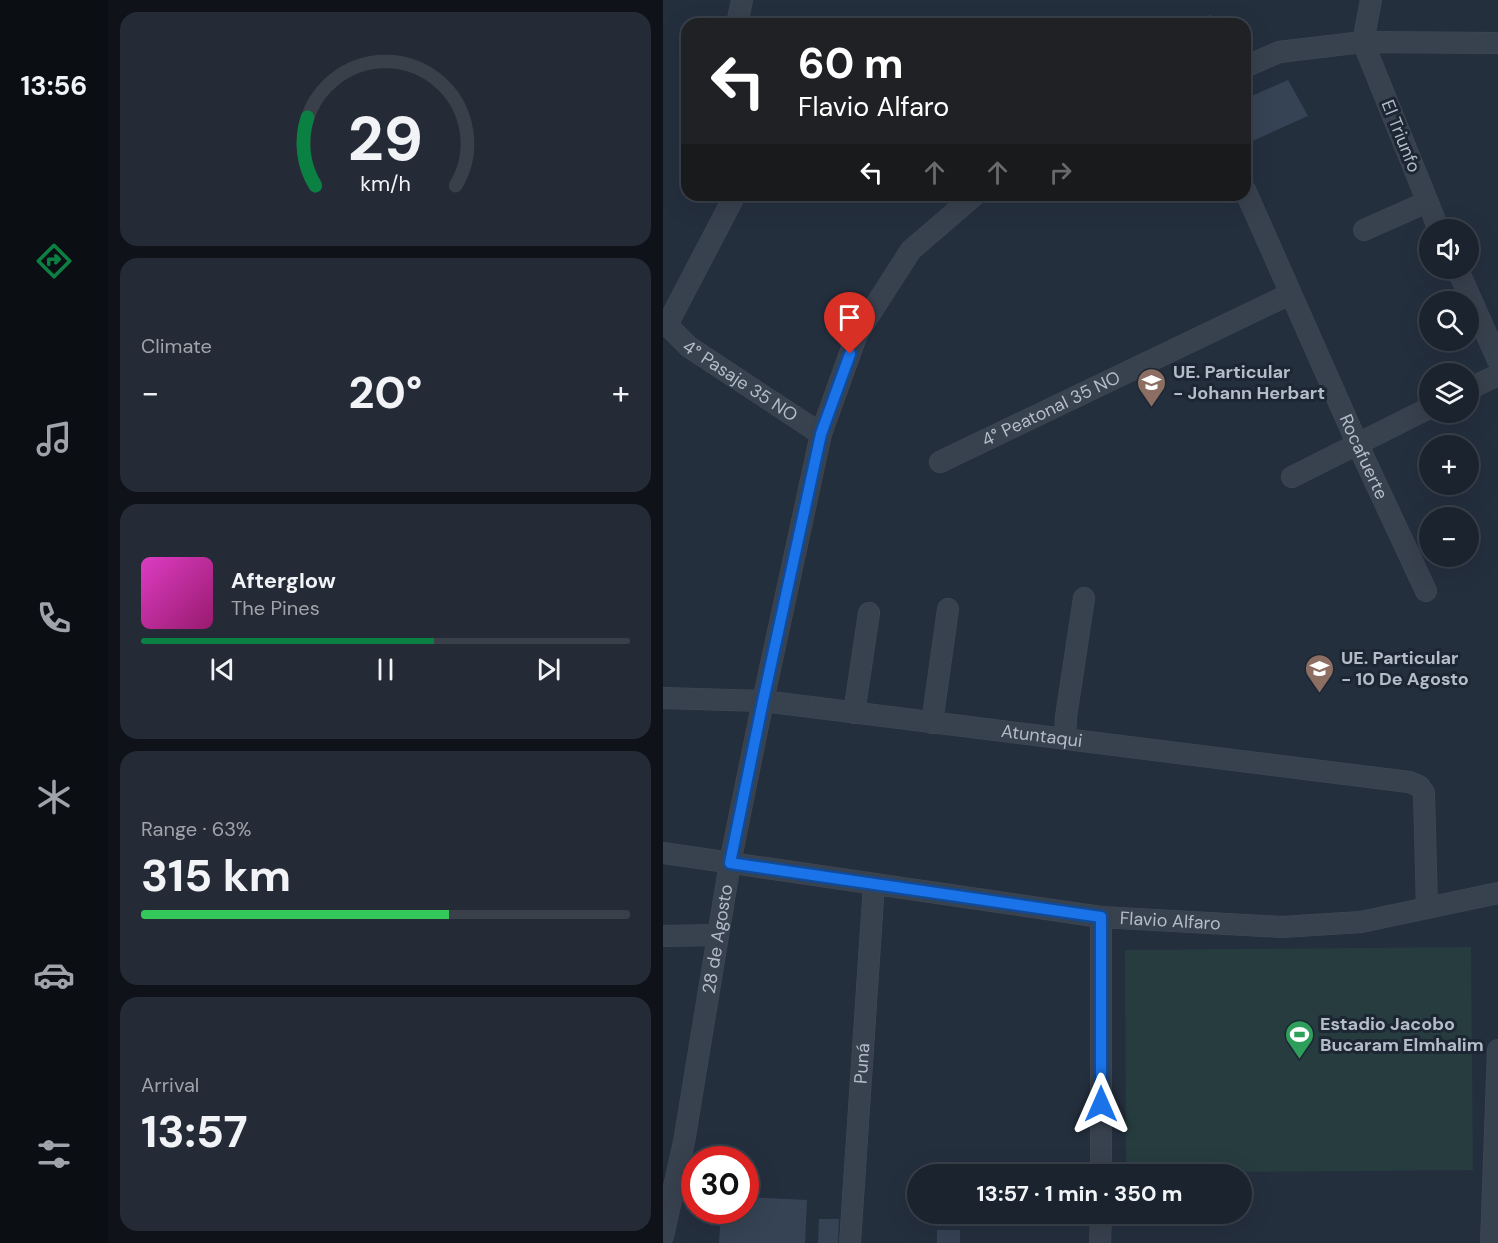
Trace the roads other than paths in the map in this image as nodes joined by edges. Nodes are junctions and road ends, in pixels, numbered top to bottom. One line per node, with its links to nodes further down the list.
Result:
1 (742, 0): 3 (street)
2 (1371, 0): 4 (street)
3 (738, 18)
4 (1363, 42): 5 (street); 6 (street); 10 (street, El Triunfo)
5 (1498, 43)
6 (1251, 64)
7 (732, 201): 15 (street)
8 (968, 201): 20 (street, 28 de Agosto)
9 (1250, 201): 14 (street, Rocafuerte)
10 (1427, 202): 11 (street, El Triunfo); 12 (street)
11 (1434, 219)
12 (1364, 230)
13 (1462, 279): 16 (street)
14 (1290, 294): 21 (street, Rocafuerte); 22 (street, 4° Peatonal 35 NO)
15 (665, 323): 20 (street, 4° Pasaje 35 NO)
16 (1498, 360)
17 (1498, 375): 18 (street)
18 (1479, 384)
19 (1419, 413): 21 (street)
20 (821, 434): 29 (street, 28 de Agosto)
21 (1357, 443): 23 (street); 24 (street, Rocafuerte)
22 (940, 462)
23 (1292, 477)
24 (1426, 591)
25 (1084, 598): 32 (street)
26 (948, 609): 31 (street)
27 (869, 614): 30 (street)
28 (663, 698): 29 (street, Atuntaqui)
29 (763, 701): 30 (street, Atuntaqui); 34 (street, 28 de Agosto)
30 (854, 713): 31 (street, Atuntaqui)
31 (932, 723): 32 (street, Atuntaqui)
32 (1065, 739): 37 (street, Atuntaqui)
33 (663, 853): 34 (street, Flavio Alfaro)
34 (730, 863): 35 (street, Flavio Alfaro); 39 (street, 28 de Agosto)
35 (874, 884): 38 (street, Flavio Alfaro); 45 (street, Puná)
36 (1498, 893): 37 (street, Flavio Alfaro)
37 (1427, 908): 38 (street, Flavio Alfaro)
38 (1101, 917): 42 (street)
39 (718, 935): 40 (street); 44 (street, 28 de Agosto)
40 (663, 936)
41 (1498, 1050): 47 (street)
42 (1101, 1164)
43 (1101, 1224): 46 (street)
44 (663, 1236)
45 (850, 1243)
46 (1101, 1243)
47 (1491, 1243)

